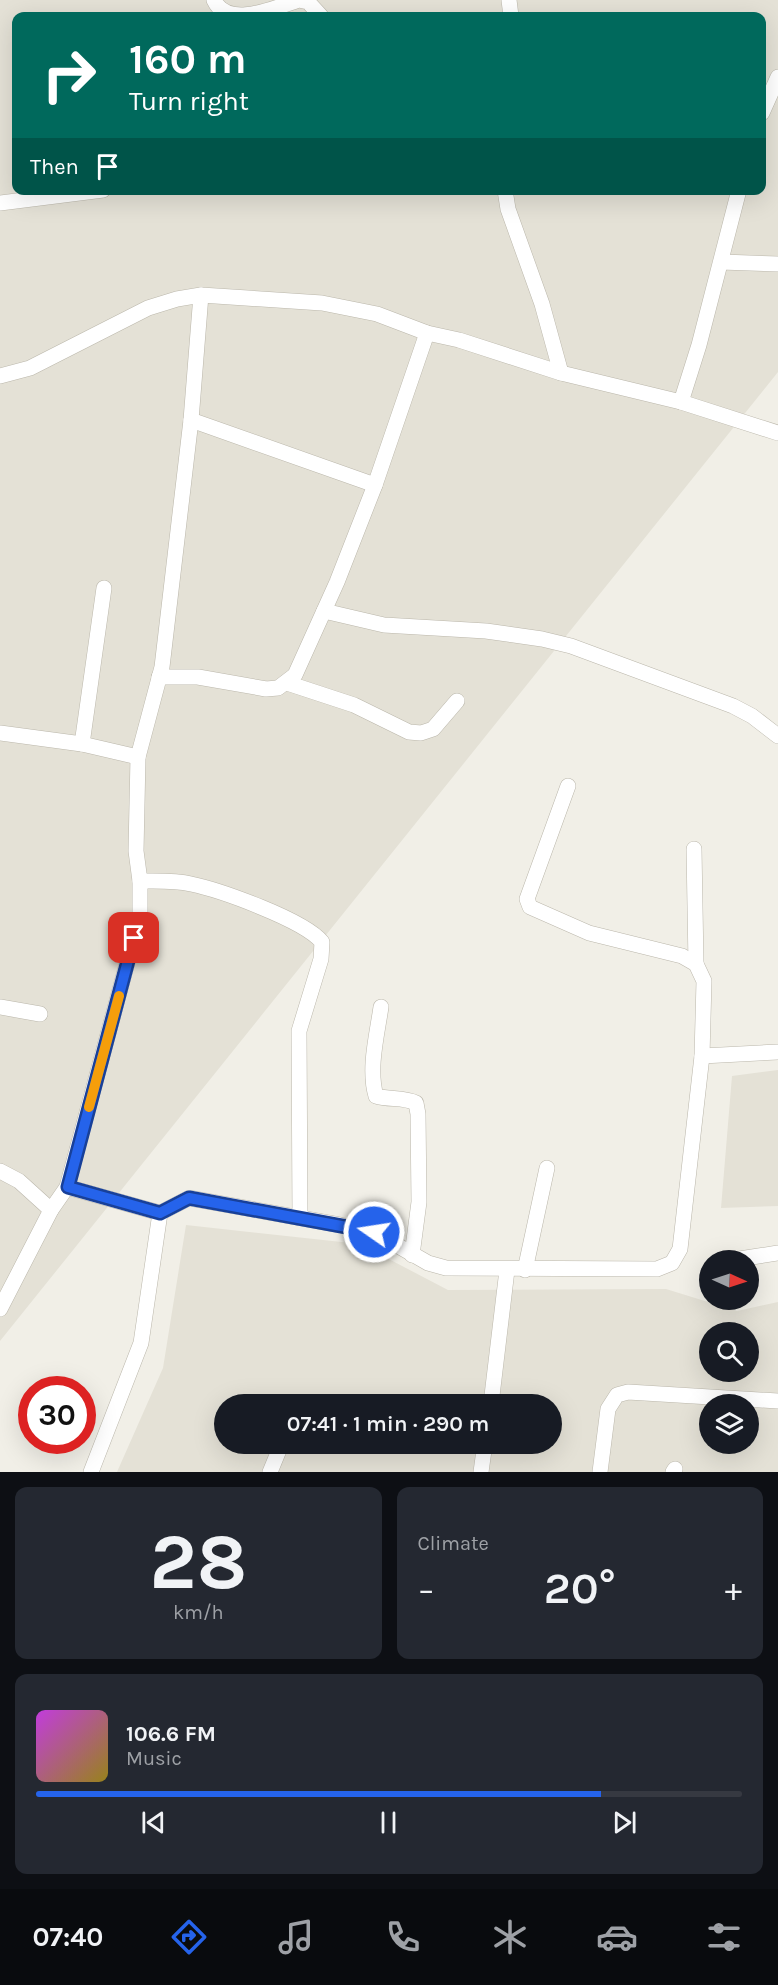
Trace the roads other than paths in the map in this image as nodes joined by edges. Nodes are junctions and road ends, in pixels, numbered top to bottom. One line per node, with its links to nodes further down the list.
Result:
1 (214, 0): 2 (street)
2 (224, 12)
3 (255, 12): 4 (street)
4 (317, 12)
5 (778, 77): 6 (street)
6 (766, 104)
7 (63, 195): 10 (street)
8 (506, 195): 15 (street)
9 (739, 195): 11 (street)
10 (0, 203)
11 (721, 262): 12 (street); 17 (street)
12 (778, 264)
13 (201, 295): 14 (street); 16 (street); 18 (street)
14 (427, 333): 15 (street); 20 (street)
15 (561, 373): 17 (street)
16 (0, 376)
17 (681, 402): 19 (street)
18 (191, 420): 20 (street); 23 (street)
19 (778, 433)
20 (375, 485): 22 (street)
21 (104, 588): 28 (street)
22 (324, 611): 24 (street); 27 (street)
23 (159, 677): 24 (street); 29 (street)
24 (287, 683): 25 (street)
25 (457, 701)
26 (0, 733): 28 (street)
27 (778, 736)
28 (82, 744): 29 (street)
29 (138, 757): 32 (street)
30 (568, 786): 33 (street)
31 (694, 849): 33 (street)
32 (141, 881): 41 (street); 44 (street)
33 (696, 964): 38 (street)
34 (0, 1007): 36 (street)
35 (381, 1007): 46 (street)
36 (40, 1014)
37 (778, 1052): 38 (street)
38 (702, 1056): 49 (street)
39 (548, 1168): 49 (street)
40 (0, 1171): 42 (street)
41 (68, 1187): 42 (street); 43 (street)
42 (51, 1210): 50 (street)
43 (160, 1213): 44 (street); 55 (street)
44 (300, 1218): 46 (street)
45 (778, 1252): 47 (street)
46 (412, 1255): 48 (street)
47 (759, 1255)
48 (507, 1270): 49 (street); 51 (street)
49 (525, 1270)
50 (0, 1309)
51 (492, 1394)
52 (778, 1401): 58 (street)
53 (277, 1454): 56 (street)
54 (483, 1454): 57 (street)
55 (92, 1472)
56 (270, 1472)
57 (481, 1472)
58 (600, 1472)

